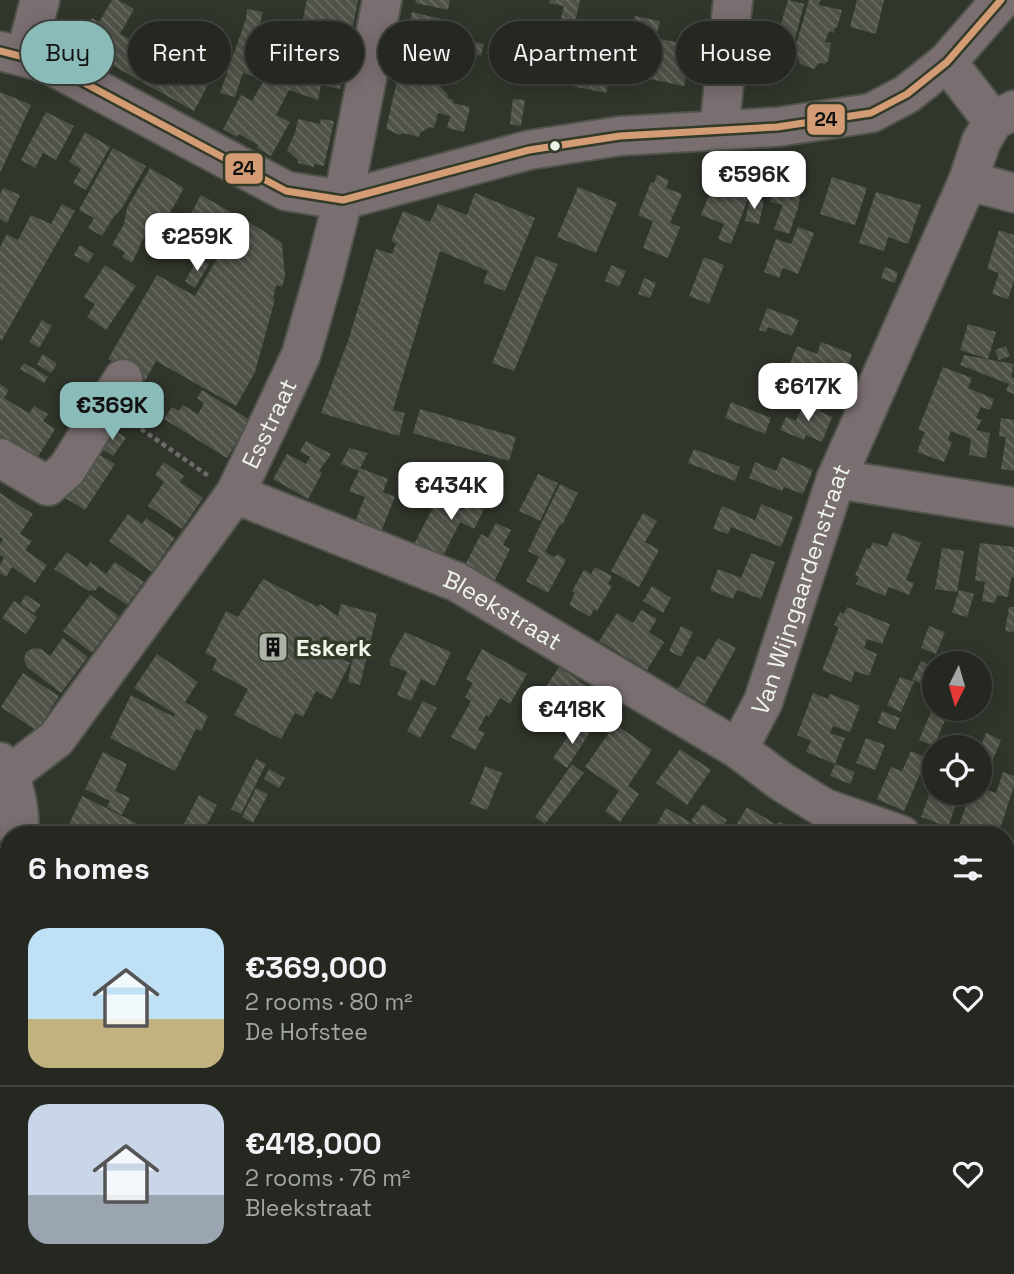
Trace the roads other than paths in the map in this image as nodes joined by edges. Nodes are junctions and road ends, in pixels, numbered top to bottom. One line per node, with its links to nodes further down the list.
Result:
1 (40, 0): 5 (street)
2 (382, 0): 11 (street, Esstraat)
3 (733, 0): 8 (street)
4 (1001, 0): 6 (street)
5 (12, 54): 11 (street)
6 (947, 62): 7 (street); 8 (street)
7 (1003, 116): 9 (street, Van Wijngaardenstraat)
8 (719, 130): 11 (street)
9 (968, 181): 10 (street); 14 (street, Van Wijngaardenstraat)
10 (1014, 193)
11 (343, 200): 15 (street, Esstraat)
12 (115, 392): 13 (street)
13 (0, 458)
14 (836, 479): 16 (street); 17 (street, Van Wijngaardenstraat)
15 (235, 494): 17 (street, Bleekstraat); 18 (street, Esstraat)
16 (1014, 507)
17 (738, 750): 19 (street, Bleekstraat)
18 (5, 769): 20 (street)
19 (820, 822): 21 (street, Bleekstraat)
20 (18, 826)
21 (845, 826)

